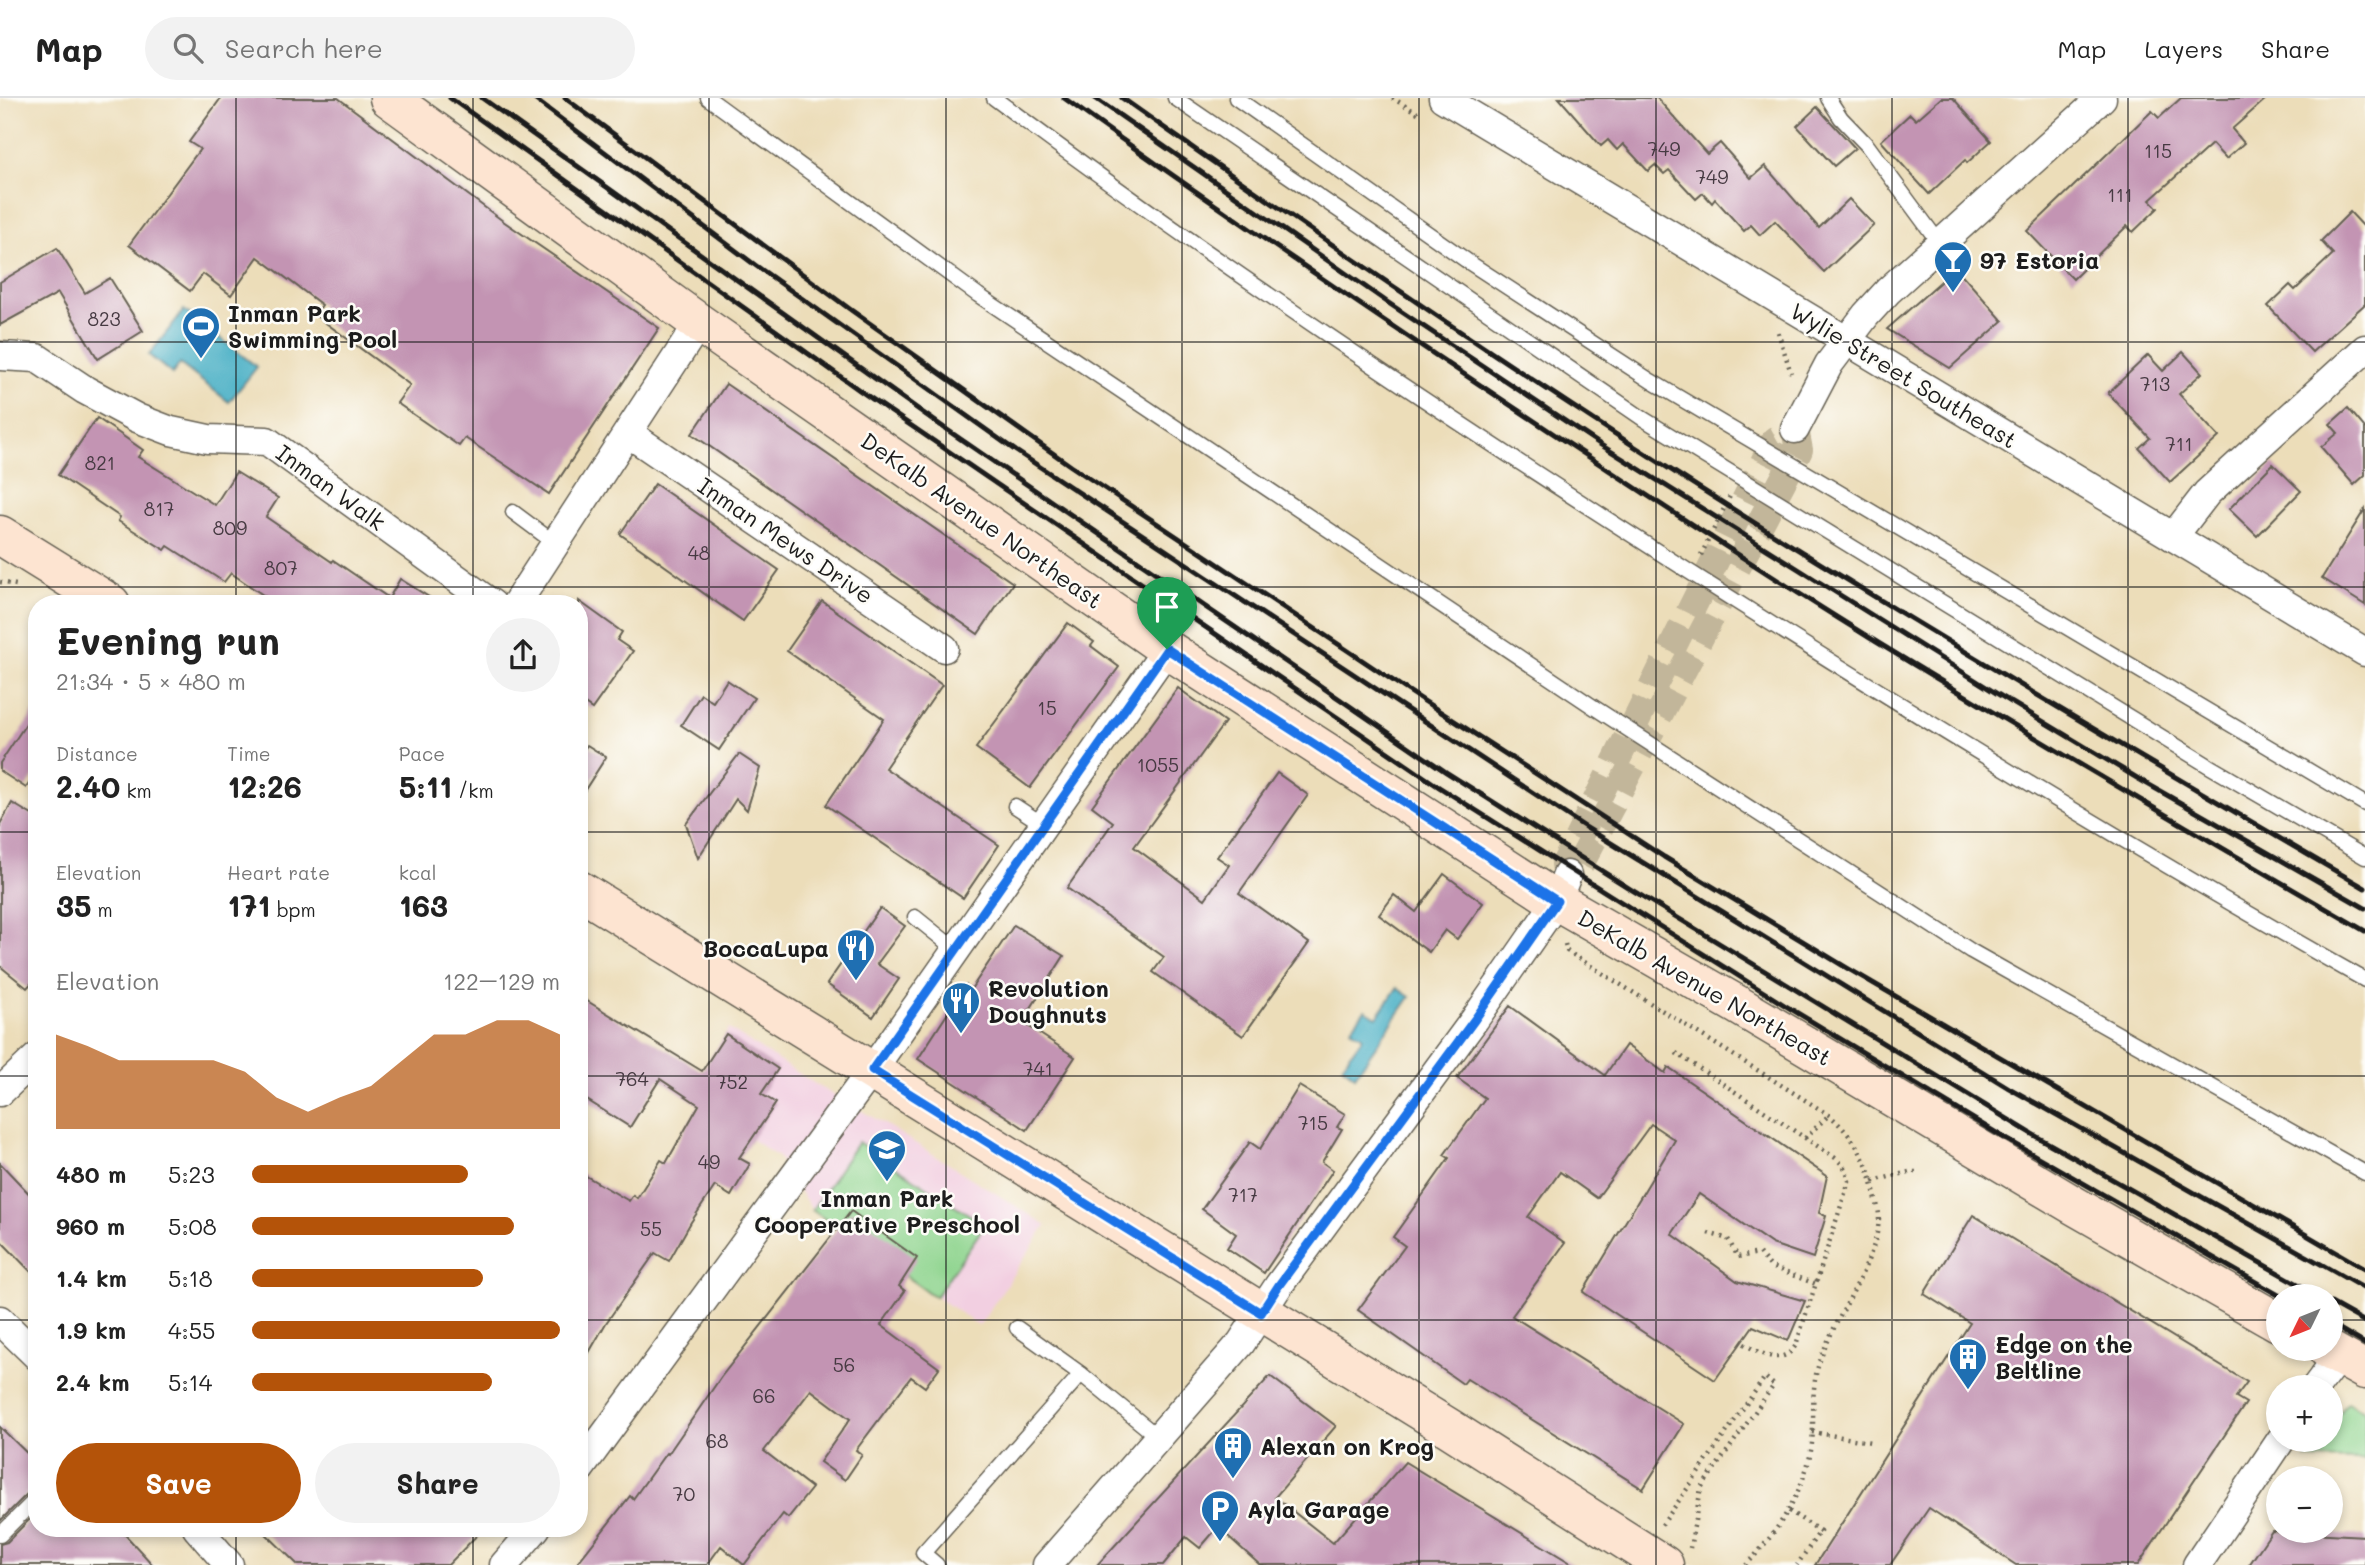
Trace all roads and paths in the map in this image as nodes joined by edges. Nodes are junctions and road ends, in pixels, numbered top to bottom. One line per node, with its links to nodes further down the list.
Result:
1 (389, 98): 11 (main road, DeKalb Avenue Northeast)
2 (708, 98): 47 (lane)
3 (994, 98): 39 (lane)
4 (1175, 98): 34 (lane)
5 (1236, 98): 31 (lane)
6 (1392, 98): 9 (path)
7 (1828, 98): 10 (lane)
8 (2102, 98): 10 (street)
9 (1451, 106): 13 (street, Wylie Street Southeast)
10 (1940, 244): 13 (street)
11 (699, 323): 18 (street); 29 (main road, DeKalb Avenue Northeast)
12 (1777, 329): 16 (path)
13 (1846, 340): 17 (street); 22 (street, Wylie Street Southeast)
14 (2365, 349): 22 (street)
15 (0, 356): 26 (street, Inman Walk)
16 (1786, 384)
17 (1795, 429)
18 (628, 433): 23 (street); 28 (street, Inman Mews Drive)
19 (1736, 485): 24 (path)
20 (513, 512): 23 (lane)
21 (0, 535): 25 (main road)
22 (2174, 537): 30 (street, Wylie Street Southeast)
23 (556, 544): 27 (street)
24 (1699, 560)
25 (97, 595)
26 (480, 595)
27 (522, 595)
28 (944, 648)
29 (1167, 649): 33 (street); 36 (main road, DeKalb Avenue Northeast)
30 (2365, 652)
31 (2365, 804)
32 (1015, 806): 33 (lane)
33 (1044, 825): 38 (street)
34 (2365, 857)
35 (588, 896): 42 (main road)
36 (1562, 903): 44 (path); 51 (street); 52 (main road, DeKalb Avenue Northeast)
37 (915, 917): 38 (lane)
38 (956, 950): 42 (street)
39 (2365, 980)
40 (1676, 1053): 45 (path)
41 (28, 1066): 43 (street)
42 (872, 1070): 51 (main road); 64 (street)
43 (0, 1093)
44 (1829, 1115): 45 (path); 48 (path)
45 (1805, 1138): 50 (path)
46 (1919, 1172): 48 (path)
47 (2365, 1173)
48 (1872, 1181): 60 (path)
49 (1708, 1233): 50 (path)
50 (1816, 1284): 55 (path)
51 (1261, 1313): 61 (street); 70 (main road)
52 (2266, 1315)
53 (0, 1320): 56 (street)
54 (1017, 1328): 58 (lane)
55 (1744, 1344)
56 (28, 1347)
57 (2344, 1358): 59 (street)
58 (1081, 1374): 61 (lane); 73 (lane)
59 (2328, 1375)
60 (1812, 1432): 62 (path); 66 (path)
61 (1158, 1438): 74 (street)
62 (1871, 1442)
63 (2273, 1452): 77 (street)
64 (588, 1458)
65 (28, 1506): 67 (lane)
66 (1789, 1511): 75 (path); 76 (path)
67 (0, 1535)
68 (205, 1537): 71 (street)
69 (528, 1537): 72 (street)
70 (1662, 1547): 70 (path)
71 (229, 1565)
72 (504, 1565)
73 (937, 1565)
74 (1047, 1565)
75 (1746, 1565)
76 (1797, 1565)
77 (2197, 1565)

